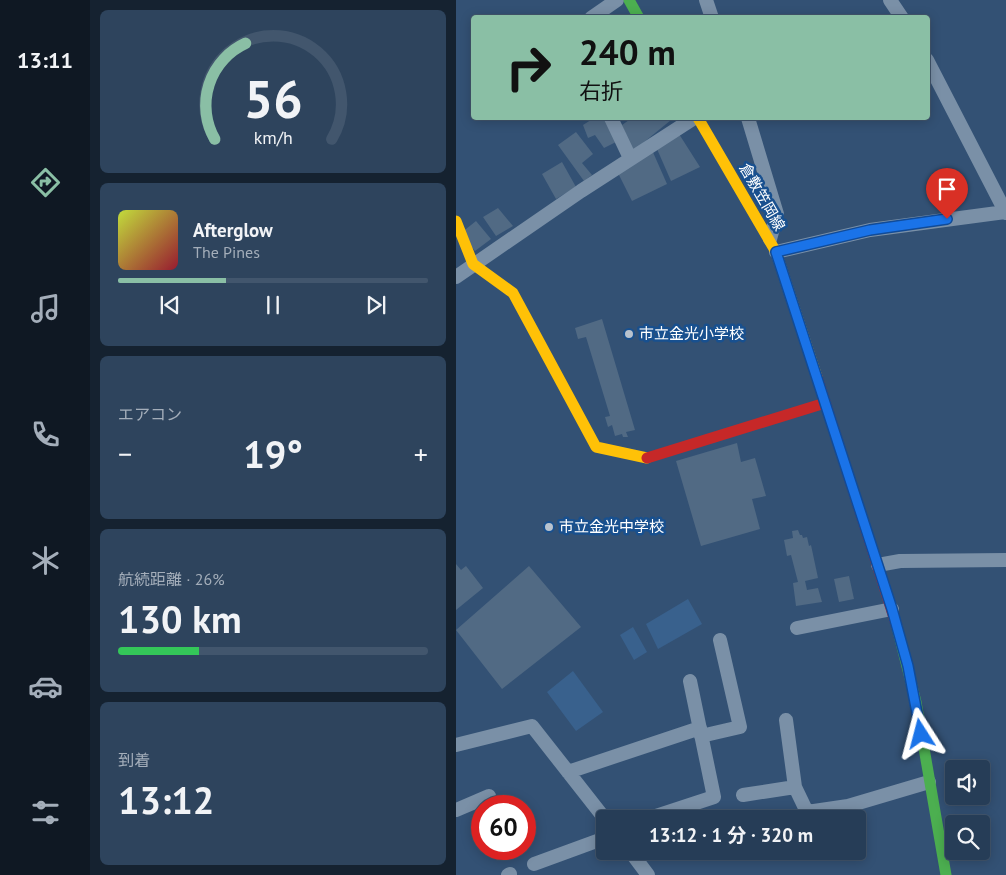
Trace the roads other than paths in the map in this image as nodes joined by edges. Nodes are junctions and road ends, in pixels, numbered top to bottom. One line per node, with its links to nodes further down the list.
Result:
1 (618, 0): 5 (street)
2 (629, 0): 6 (main road)
3 (706, 0): 7 (street)
4 (890, 0): 8 (street)
5 (596, 15)
6 (637, 15)
7 (711, 15)
8 (900, 15)
9 (930, 66): 15 (street)
10 (612, 120): 14 (street)
11 (700, 120): 14 (street)
12 (703, 120): 17 (main road, 倉敷笠岡線)
13 (749, 120): 17 (street)
14 (630, 158): 18 (street)
15 (1006, 212): 17 (street)
16 (456, 221): 18 (main road)
17 (773, 245): 20 (main road, 倉敷笠岡線)
18 (473, 264): 19 (street); 20 (main road)
19 (456, 277)
20 (825, 403): 22 (main road, 倉敷笠岡線)
21 (1006, 560): 22 (street)
22 (878, 565): 23 (main road, 倉敷笠岡線)
23 (892, 609): 24 (street); 31 (main road, 倉敷笠岡線)
24 (796, 628)
25 (720, 640): 28 (street)
26 (690, 681): 28 (street)
27 (786, 720): 32 (street)
28 (701, 732): 30 (street); 37 (street)
29 (456, 746): 30 (street)
30 (568, 772): 36 (street)
31 (929, 782): 32 (street); 42 (main road, 倉敷笠岡線)
32 (795, 787): 33 (street)
33 (743, 795)
34 (471, 804): 35 (street)
35 (456, 810)
36 (598, 810)
37 (676, 810)
38 (596, 841): 40 (street)
39 (637, 860): 41 (street)
40 (534, 864)
41 (648, 875)
42 (946, 875)

